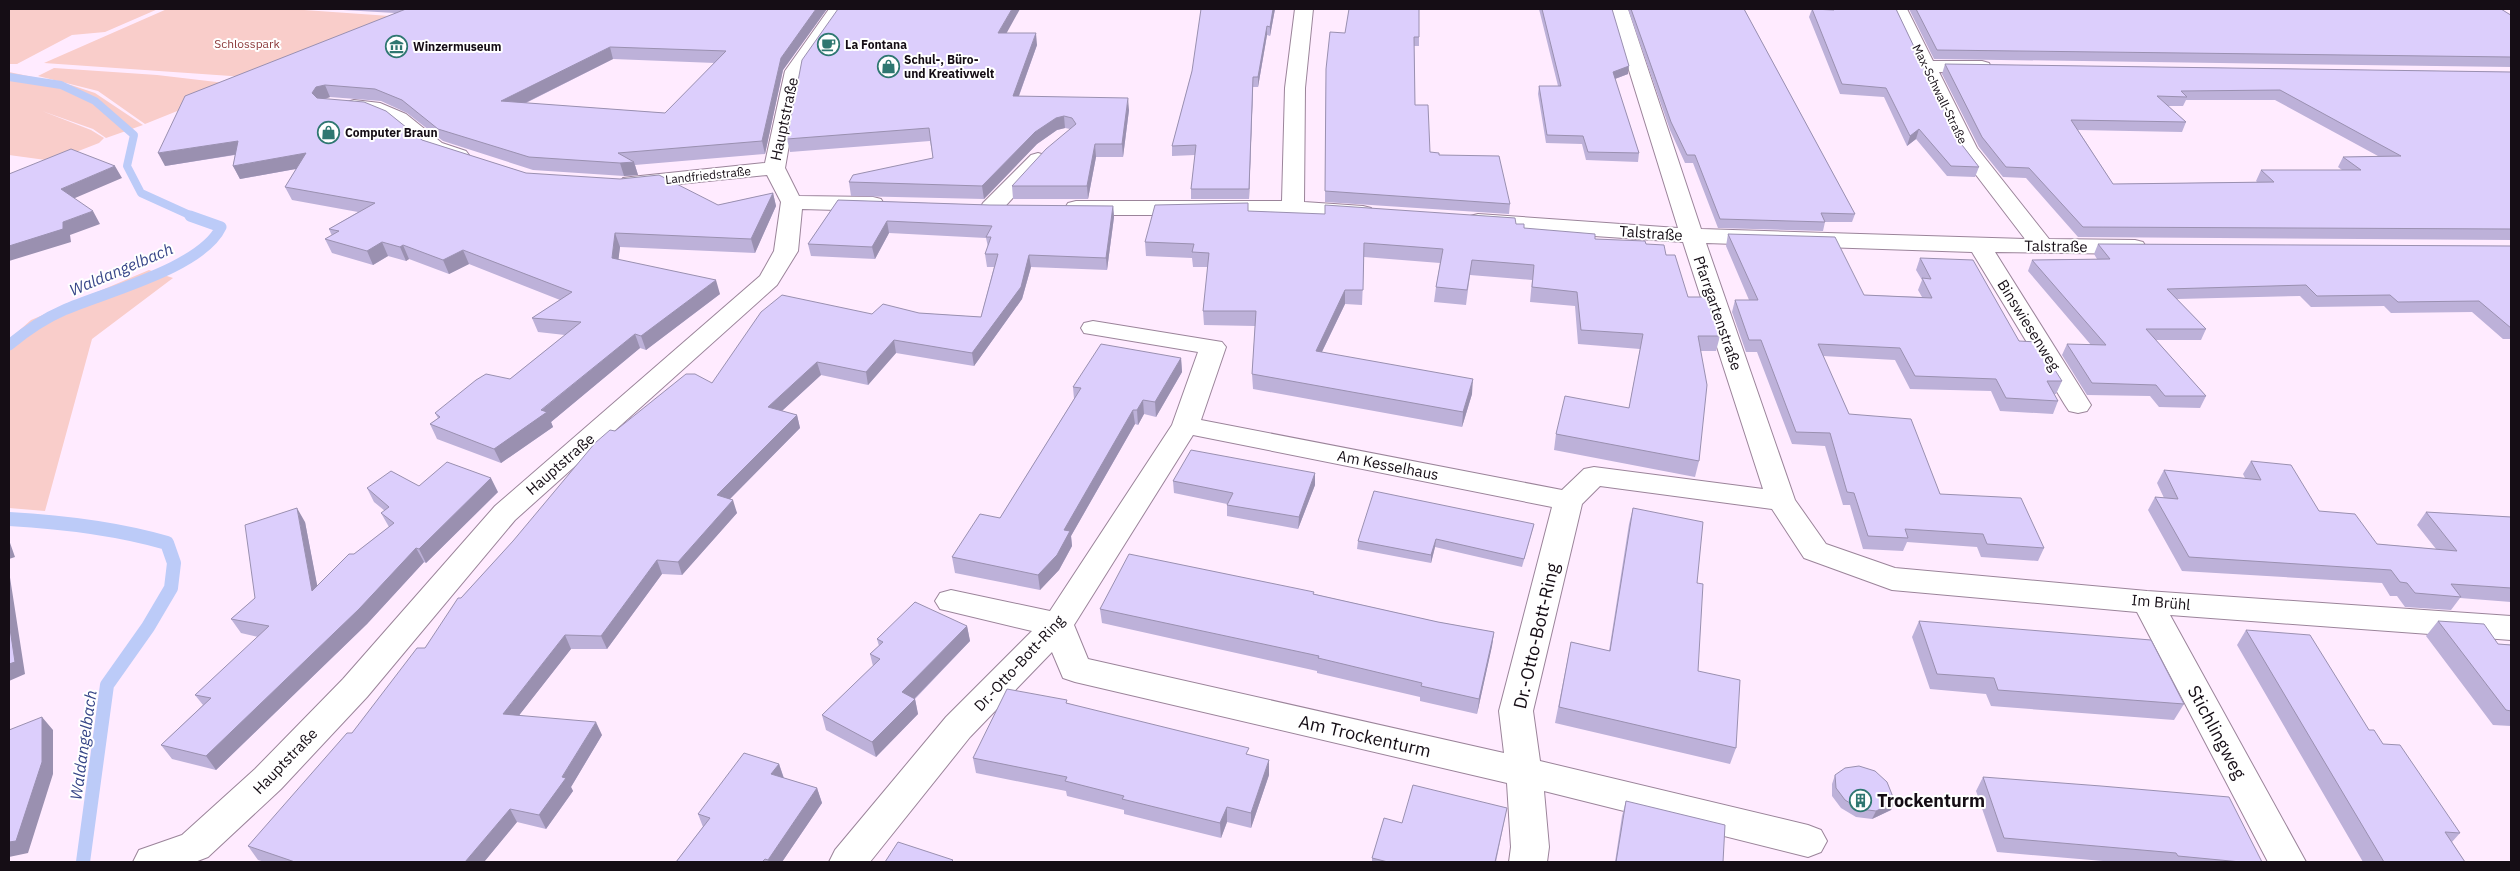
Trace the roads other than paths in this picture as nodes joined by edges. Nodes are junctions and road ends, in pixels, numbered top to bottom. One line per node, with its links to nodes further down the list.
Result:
1 (837, 9): 10 (street, Hauptstraße)
2 (1304, 9): 16 (street)
3 (1619, 9): 19 (street, Pfarrgartenstraße)
4 (1899, 9): 5 (street, Max-Schwall-Straße)
5 (1925, 66): 6 (street); 21 (street, Max-Schwall-Straße)
6 (2005, 67)
7 (338, 105): 9 (street)
8 (1053, 146): 14 (street)
9 (481, 162)
10 (774, 168): 11 (street, Landfriedstraße); 12 (street, Hauptstraße)
11 (614, 183)
12 (792, 202): 13 (street); 35 (street, Hauptstraße)
13 (891, 205)
14 (1022, 208)
15 (1051, 208): 16 (street)
16 (1293, 208): 17 (street)
17 (1383, 214)
18 (1453, 219): 19 (street, Talstraße)
19 (1692, 236): 20 (street, Talstraße); 27 (street, Pfarrgartenstraße)
20 (1979, 245): 21 (street, Talstraße); 24 (street, Binswiesenweg)
21 (2044, 246): 22 (street, Talstraße)
22 (2153, 247)
23 (1094, 328): 25 (street)
24 (2078, 405)
25 (1186, 425): 26 (street, Am Kesselhaus); 31 (street, Dr.-Otto-Bott-Ring)
26 (1568, 501): 27 (street); 33 (street, Dr.-Otto-Bott-Ring)
27 (1781, 501): 28 (street, Pfarrgartenstraße)
28 (1815, 551): 30 (street, Im Brühl)
29 (952, 601): 31 (street)
30 (2147, 602): 32 (street, Im Brühl); 39 (street, Stichlingweg)
31 (1058, 625): 33 (street, Am Trockenturm); 37 (street, Dr.-Otto-Bott-Ring)
32 (2511, 628)
33 (1524, 772): 34 (street, Am Trockenturm); 38 (street, Dr.-Otto-Bott-Ring)
34 (1808, 841)
35 (203, 854): 36 (street, Hauptstraße)
36 (152, 862)
37 (848, 862)
38 (1528, 862)
39 (2287, 862)

